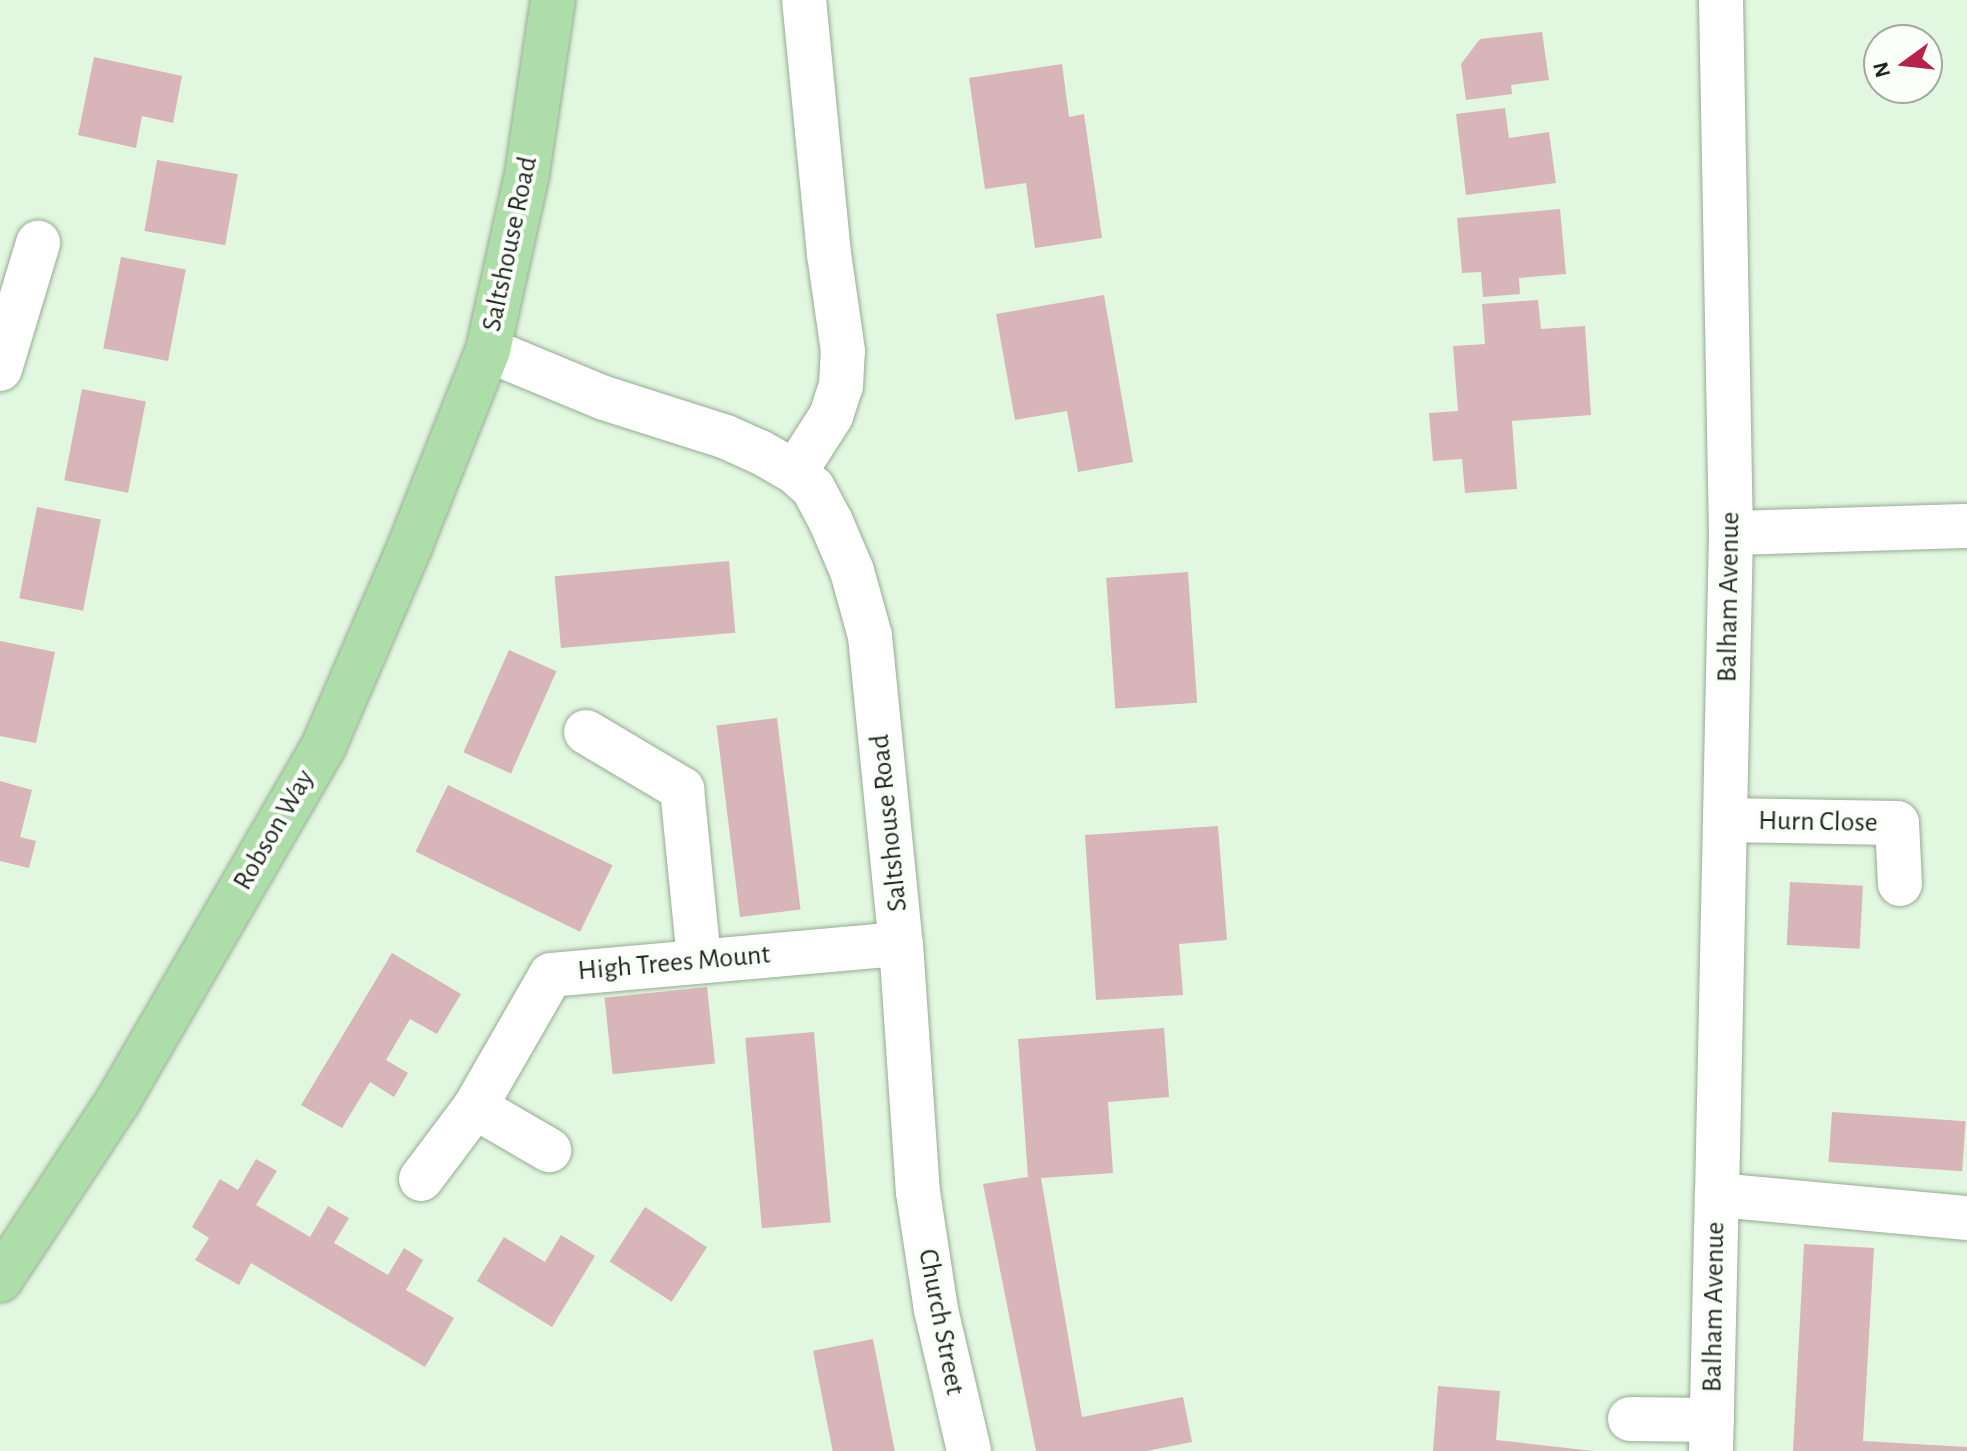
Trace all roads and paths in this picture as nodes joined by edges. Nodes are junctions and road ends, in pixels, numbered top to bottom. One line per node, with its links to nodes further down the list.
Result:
1 (804, 0): 8 (street)
2 (1721, 0): 10 (street, Balham Avenue)
3 (547, 1): 6 (main road, Saltshouse Road)
4 (38, 243): 5 (street)
5 (10, 297): 7 (street)
6 (488, 350): 8 (street, Saltshouse Road); 22 (main road, Robson Way)
7 (0, 369)
8 (795, 472): 14 (street, Saltshouse Road)
9 (1967, 526): 10 (street)
10 (1731, 533): 12 (street, Balham Avenue)
11 (586, 732): 15 (street)
12 (1725, 820): 13 (street, Hurn Close); 20 (street, Balham Avenue)
13 (1900, 884)
14 (901, 944): 15 (street, High Trees Mount); 19 (street, Saltshouse Road)
15 (699, 960): 16 (street, High Trees Mount)
16 (475, 1107): 17 (street); 18 (street, High Trees Mount)
17 (549, 1150)
18 (421, 1179)
19 (918, 1192): 25 (street, Church Street)
20 (1717, 1195): 21 (street, Balham Avenue); 24 (street, Balham Avenue)
21 (1967, 1218)
22 (0, 1280)
23 (1630, 1419): 24 (street, Balham Avenue)
24 (1711, 1436)
25 (969, 1451)

